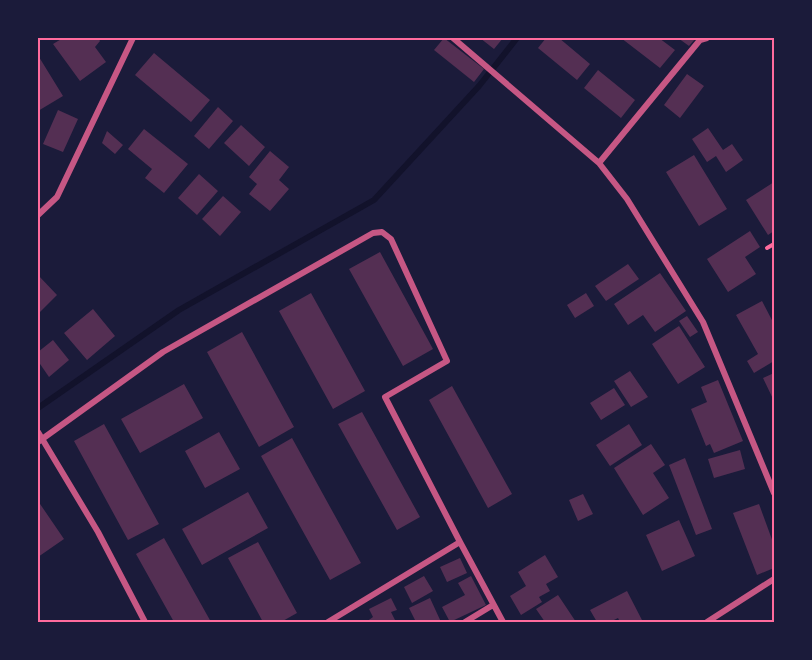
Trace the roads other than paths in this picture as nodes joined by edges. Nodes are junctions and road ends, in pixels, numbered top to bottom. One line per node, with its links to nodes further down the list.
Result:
1 (133, 38): 5 (street)
2 (453, 38): 4 (street)
3 (707, 38): 4 (street)
4 (599, 163): 8 (street)
5 (38, 215)
6 (38, 432): 7 (street)
7 (40, 440): 9 (street); 12 (street)
8 (774, 493)
9 (460, 542): 11 (street); 13 (street)
10 (774, 579): 16 (street)
11 (493, 605): 14 (street); 15 (street)
12 (146, 622)
13 (328, 622)
14 (465, 622)
15 (503, 622)
16 (707, 622)

